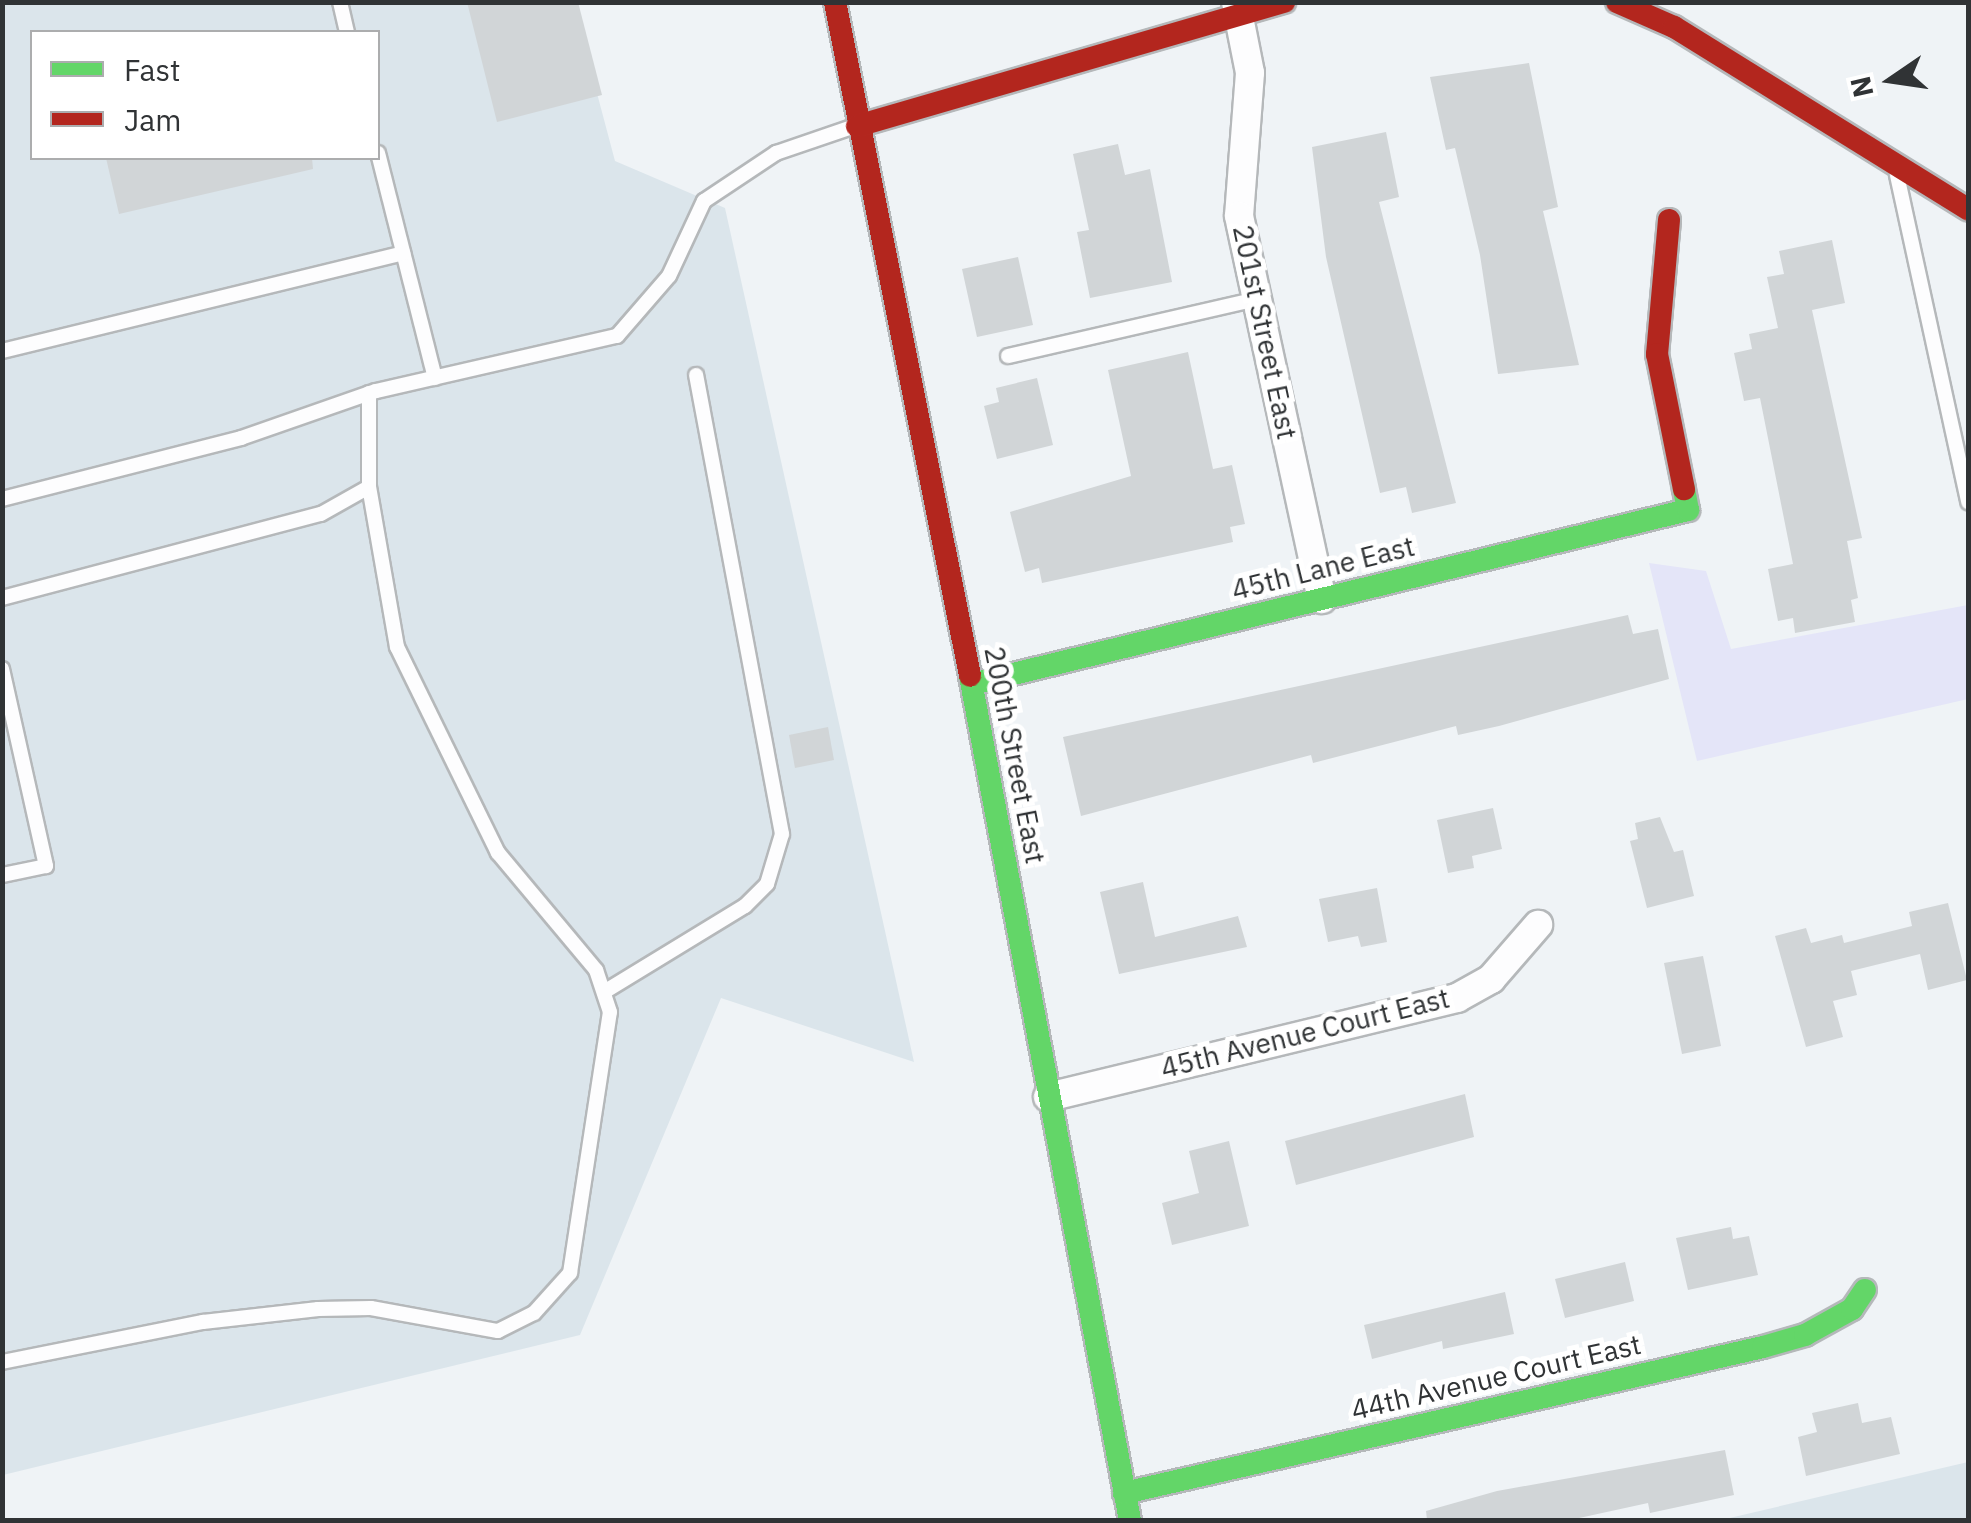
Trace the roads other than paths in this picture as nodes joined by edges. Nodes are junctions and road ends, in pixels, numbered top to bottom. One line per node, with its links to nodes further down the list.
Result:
1 (340, 2): 6 (lane)
2 (835, 2): 7 (street, 200th Street East)
3 (1284, 2): 5 (street)
4 (1618, 2): 9 (street)
5 (1238, 8): 7 (street); 13 (street, 201st Street East)
6 (347, 30)
7 (858, 126): 17 (lane); 25 (street, 200th Street East)
8 (380, 160): 12 (lane)
9 (1895, 165): 10 (street); 21 (lane)
10 (1968, 209)
11 (1669, 220): 23 (street, 45th Lane East)
12 (403, 253): 14 (lane); 17 (lane)
13 (1256, 299): 15 (lane); 23 (street, 201st Street East)
14 (2, 352)
15 (1008, 356)
16 (696, 375): 28 (lane)
17 (434, 378): 18 (lane)
18 (370, 394): 19 (lane); 20 (lane)
19 (369, 487): 22 (lane); 28 (lane)
20 (2, 499)
21 (1968, 502)
22 (2, 598)
23 (1322, 599): 25 (street, 45th Lane East)
24 (2, 669): 26 (lane)
25 (972, 684): 29 (street, 200th Street East)
26 (2, 875)
27 (1538, 925): 29 (street, 45th Avenue Court East)
28 (604, 992): 31 (lane)
29 (1048, 1097): 32 (street, 200th Street East)
30 (1866, 1290): 32 (street, 44th Avenue Court East)
31 (2, 1362)
32 (1124, 1492): 33 (street, 200th Street East)
33 (1130, 1520)

